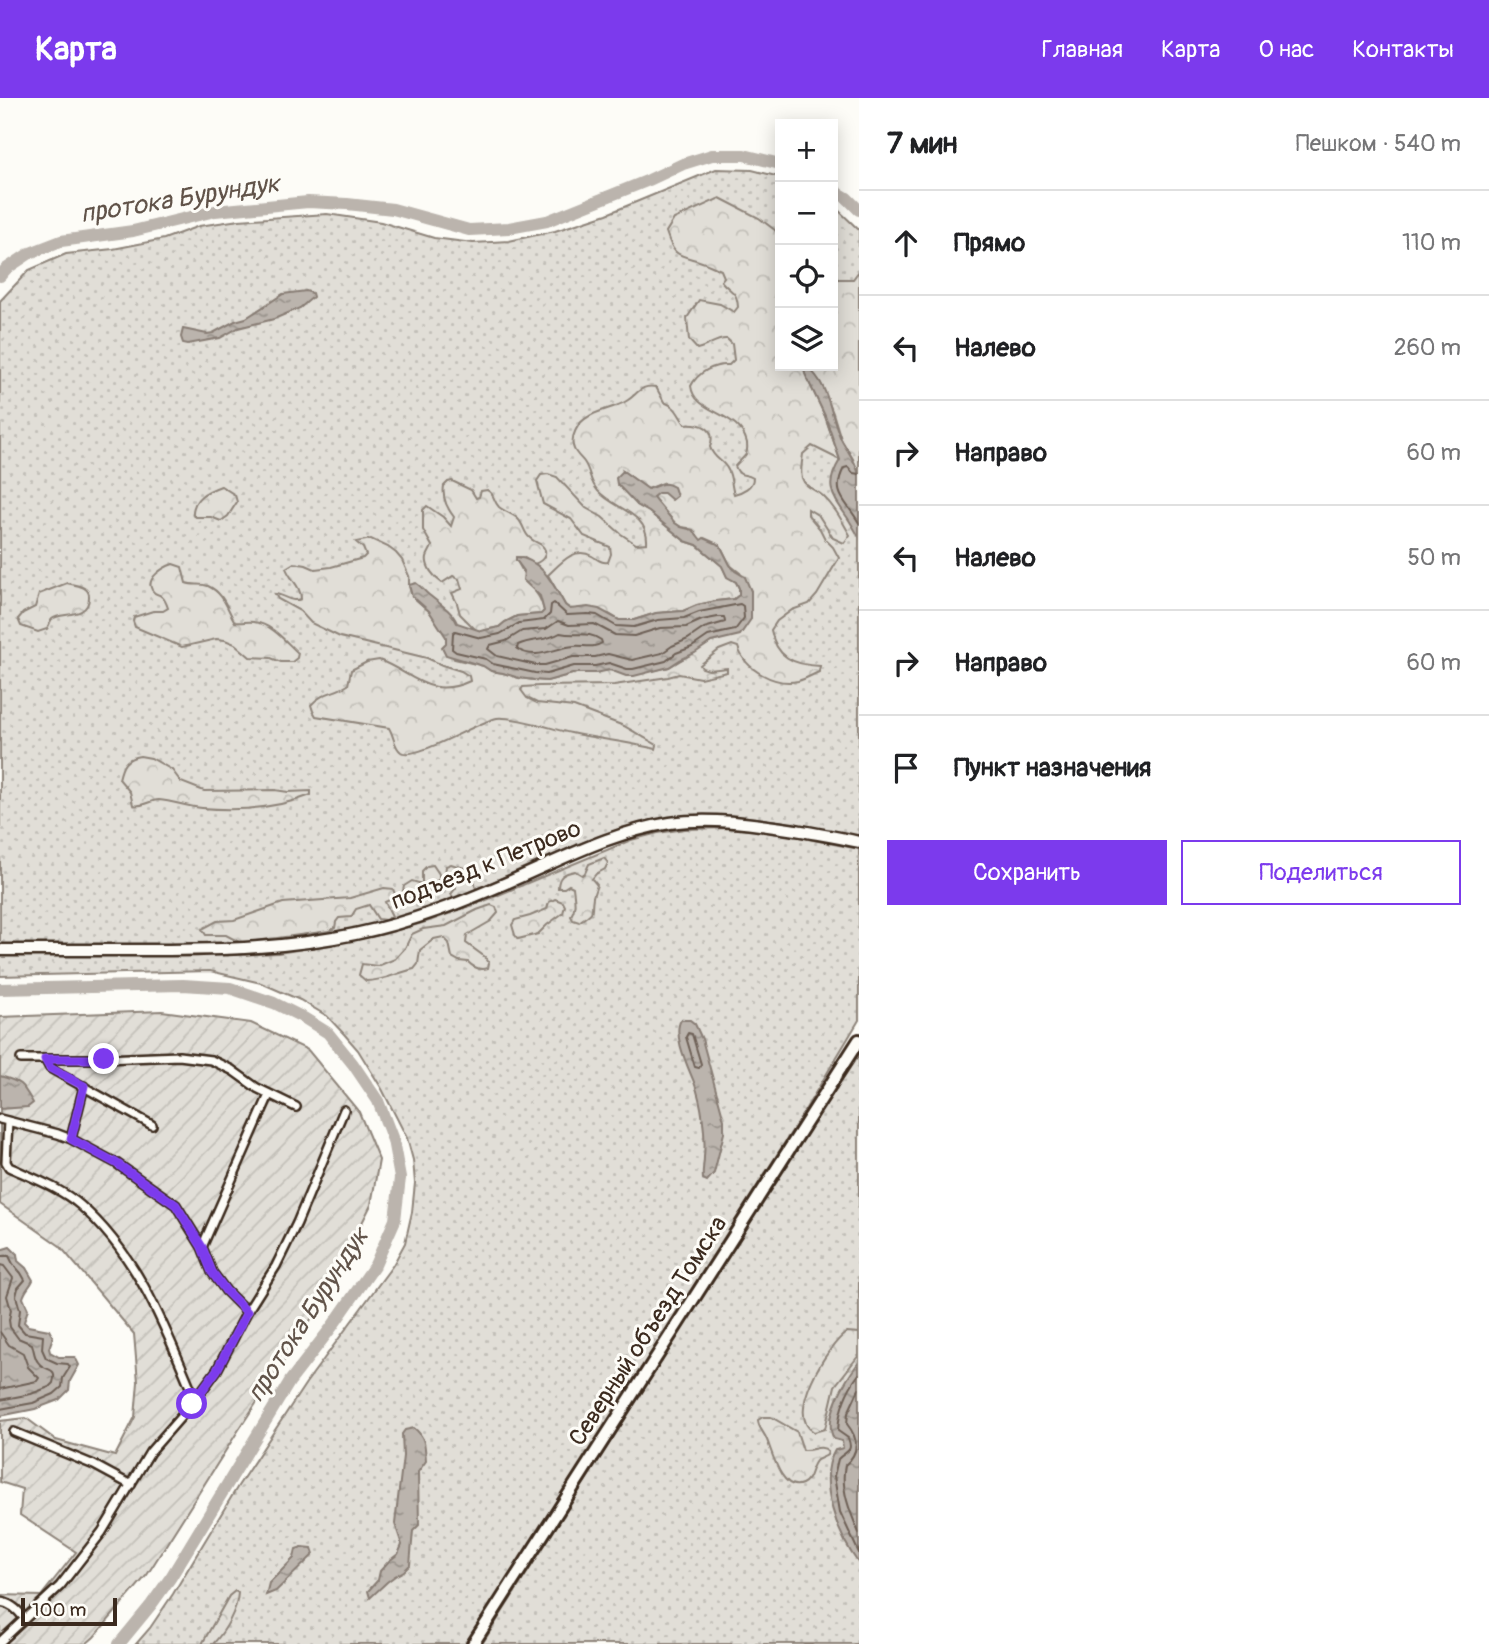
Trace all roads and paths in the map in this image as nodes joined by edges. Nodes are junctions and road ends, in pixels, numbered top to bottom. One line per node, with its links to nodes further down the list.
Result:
1 (859, 842): 2 (street, подъезд к Петрово)
2 (0, 950)
3 (859, 1040): 21 (main road, Северный объезд Томска)
4 (20, 1059): 5 (street)
5 (45, 1059): 6 (street); 7 (street)
6 (84, 1086): 11 (street); 12 (street)
7 (270, 1095): 8 (street); 13 (street)
8 (296, 1107)
9 (344, 1110): 14 (street)
10 (4, 1120): 12 (street); 15 (street)
11 (152, 1125)
12 (71, 1139): 13 (street)
13 (202, 1247): 14 (street)
14 (247, 1312): 15 (street)
15 (195, 1399): 17 (street)
16 (14, 1432): 17 (street)
17 (131, 1485): 19 (street)
18 (0, 1602): 19 (street)
19 (24, 1618): 20 (street)
20 (0, 1642)
21 (473, 1644)

